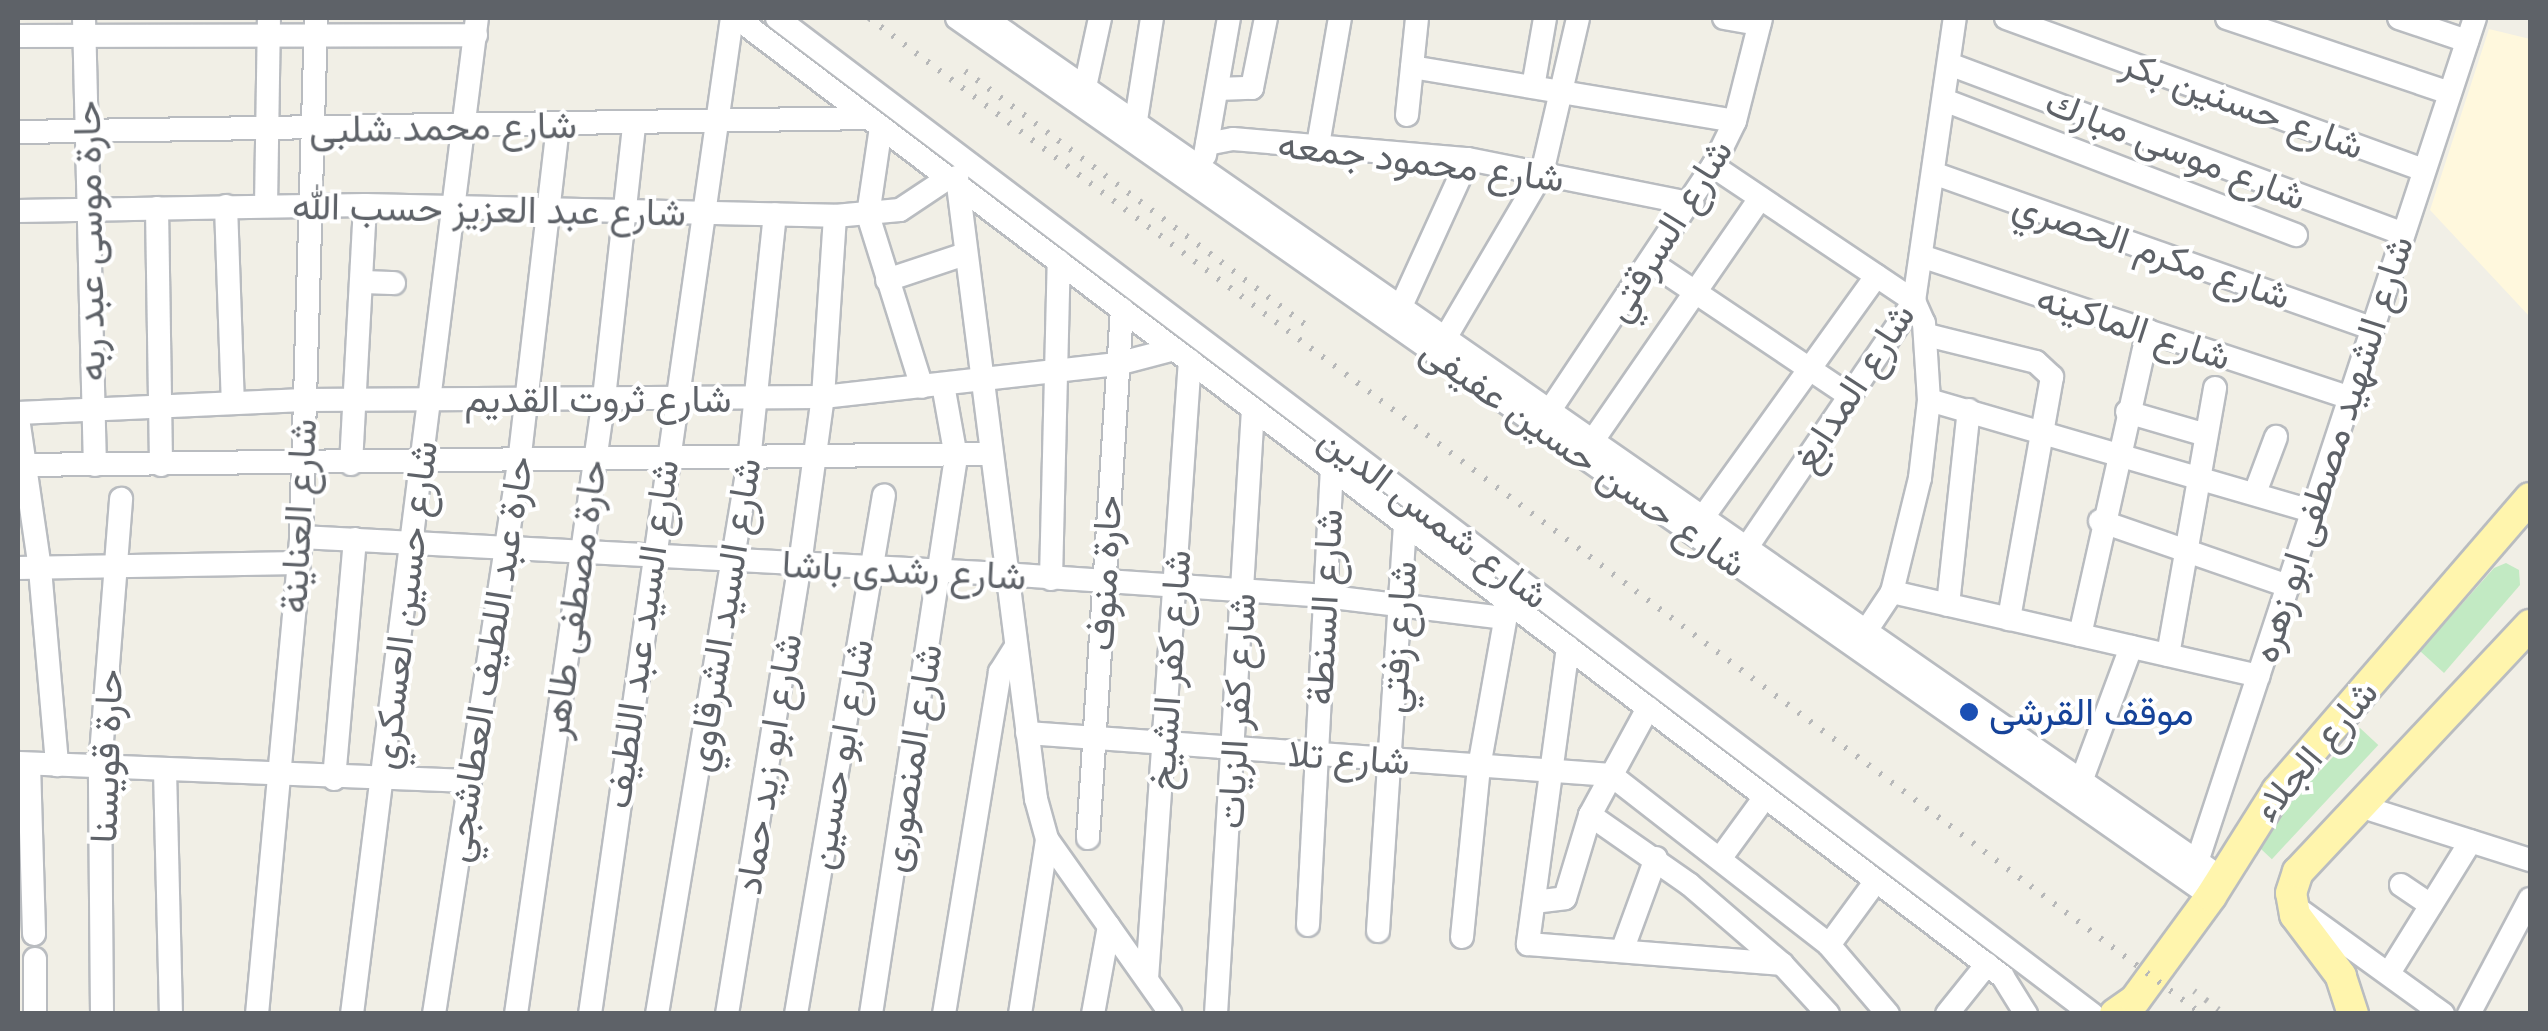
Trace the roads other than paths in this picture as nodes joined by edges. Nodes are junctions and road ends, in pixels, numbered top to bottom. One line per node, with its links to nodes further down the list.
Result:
1 (735, 18): 36 (street, شارع السيد عبد اللطيف); 37 (street, شارع شمس الدين)
2 (777, 18): 48 (street, شارع شمس الدين)
3 (957, 18): 43 (street, شارع حسن حسين عفيفى)
4 (1100, 18): 28 (street)
5 (1152, 18): 43 (street)
6 (1229, 18): 30 (street)
7 (1266, 18): 30 (street)
8 (1340, 18): 47 (street)
9 (1416, 18): 27 (street)
10 (1545, 18): 29 (street)
11 (1578, 18): 31 (street)
12 (1724, 18): 19 (street)
13 (1956, 18): 26 (street, شارع المدابغ)
14 (2006, 18): 52 (street, شارع حسنين بكر)
15 (2227, 18): 32 (street)
16 (2399, 18): 25 (street)
17 (2475, 18): 25 (street, شارع الشهيد مصطفى ابو زهره)
18 (991, 19): 28 (street, شارع حسن حسين عفيفى)
19 (1760, 21): 35 (street, شارع السرقتي)
20 (85, 26): 23 (street); 24 (street); 45 (street, حارة موسى عبد ربه)
21 (316, 26): 22 (street); 23 (street); 42 (street, شارع العناينة)
22 (476, 26): 38 (street, شارع حسين العسكري)
23 (269, 27): 41 (street)
24 (27, 30)
25 (2467, 41): 32 (street, شارع الشهيد مصطفى ابو زهره)
26 (1949, 64): 33 (street, شارع المدابغ); 72 (street, شارع موسى مبارك)
27 (1412, 67): 29 (street); 34 (street)
28 (1086, 87): 43 (street, شارع حسن حسين عفيفى)
29 (1534, 87): 31 (street)
30 (1216, 89): 46 (street)
31 (1564, 92): 35 (street); 53 (street)
32 (2450, 93): 52 (street, شارع الشهيد مصطفى ابو زهره)
33 (1944, 100): 54 (street, شارع المدابغ); 73 (street)
34 (1406, 115)
35 (1734, 121): 50 (street, شارع السرقتي)
36 (714, 122): 37 (street, شارع محمد شلبى); 39 (street, شارع محمد شلبى); 68 (street, شارع السيد عبد اللطيف)
37 (875, 122): 55 (street, شارع شمس الدين); 70 (street)
38 (467, 125): 40 (street, شارع محمد شلبى); 42 (street, شارع محمد شلبى); 62 (street, شارع حسين العسكري)
39 (634, 125): 40 (street, شارع محمد شلبى); 67 (street, حارة مصطفى طاهر)
40 (558, 126): 65 (street, حارة عبد اللطيف العطاشجي)
41 (267, 128): 42 (street, شارع محمد شلبى); 45 (street, شارع محمد شلبى); 61 (street)
42 (312, 128): 58 (street, شارع العناينة)
43 (1134, 131): 51 (street, شارع حسن حسين عفيفى); 85 (street, شارع حسن حسين عفيفى)
44 (18, 132): 45 (street, شارع محمد شلبى)
45 (86, 132): 64 (street, حارة موسى عبد ربه)
46 (1208, 144): 47 (street, شارع محمود جمعه); 51 (street)
47 (1318, 145): 49 (street, شارع محمود جمعه)
48 (956, 153): 55 (street); 162 (street, شارع شمس الدين)
49 (1468, 159): 53 (street, شارع محمود جمعه); 85 (street)
50 (1713, 166): 56 (street); 57 (street, شارع السرقتي)
51 (1203, 168): 85 (street, شارع حسن حسين عفيفى)
52 (2424, 170): 72 (street, شارع الشهيد مصطفى ابو زهره)
53 (1542, 173): 57 (street, شارع محمود جمعه); 89 (street)
54 (1933, 173): 75 (street, شارع المدابغ); 86 (street, شارع مكرم الحصري)
55 (953, 181): 70 (street, شارع عبد العزيز حسب الله); 74 (street); 76 (street, شارع شمس الدين)
56 (1760, 198): 78 (street); 82 (street)
57 (1693, 204): 77 (street, شارع السرقتي)
58 (310, 205): 59 (street, شارع عبد العزيز حسب الله); 61 (street, شارع عبد العزيز حسب الله); 104 (street, شارع العناينة)
59 (366, 205): 62 (street, شارع عبد العزيز حسب الله); 80 (street)
60 (226, 206): 61 (street, شارع عبد العزيز حسب الله); 63 (street, شارع عبد العزيز حسب الله); 108 (street)
61 (266, 206)
62 (456, 207): 65 (street, شارع عبد العزيز حسب الله); 106 (street, شارع حسين العسكري)
63 (157, 208): 64 (street, شارع عبد العزيز حسب الله); 109 (street)
64 (88, 210): 66 (street, شارع عبد العزيز حسب الله); 110 (street, حارة موسى عبد ربه)
65 (548, 210): 67 (street, شارع عبد العزيز حسب الله); 100 (street, حارة عبد اللطيف العطاشجي)
66 (18, 211)
67 (626, 211): 68 (street, شارع عبد العزيز حسب الله); 101 (street, حارة مصطفى طاهر)
68 (701, 212): 69 (street, شارع عبد العزيز حسب الله); 102 (street, شارع السيد عبد اللطيف)
69 (775, 214): 71 (street, شارع عبد العزيز حسب الله); 103 (street, شارع السيد الشرقاوي)
70 (868, 214): 71 (street, شارع عبد العزيز حسب الله); 79 (street, شارع المنصورى)
71 (835, 216): 98 (street, شارع ابو زيد حماد)
72 (2403, 234): 86 (street, شارع الشهيد مصطفى ابو زهره)
73 (2296, 235)
74 (965, 254): 79 (street); 94 (street)
75 (1921, 256): 83 (street, شارع المدابغ); 87 (street, شارع الماكينه)
76 (1058, 261): 84 (street, شارع شمس الدين); 93 (street)
77 (1652, 264): 82 (street); 115 (street, شارع السرقتي)
78 (1876, 276): 83 (street); 92 (street)
79 (887, 280): 95 (street, شارع المنصورى)
80 (362, 282): 81 (street); 105 (street)
81 (394, 283)
82 (1695, 292): 92 (street); 119 (street)
83 (1914, 301): 88 (street); 97 (street, شارع المدابغ)
84 (1122, 309): 90 (street, شارع شمس الدين); 91 (street, حارة منوف)
85 (1397, 314): 89 (street, شارع حسن حسين عفيفى)
86 (2372, 328): 99 (street, شارع الشهيد مصطفى ابو زهره)
87 (2148, 332): 99 (street, شارع الماكينه); 113 (street)
88 (1927, 335): 107 (street); 116 (street)
89 (1442, 345): 115 (street, شارع حسن حسين عفيفى)
90 (1182, 355): 91 (street, شارع ثروت القديم); 111 (street, شارع شمس الدين); 165 (street, شارع كفر الشيخ)
91 (1117, 364): 93 (street, شارع ثروت القديم); 163 (street, حارة منوف)
92 (1810, 369): 97 (street); 141 (street)
93 (1056, 370): 94 (street, شارع ثروت القديم); 161 (street)
94 (981, 381): 95 (street, شارع ثروت القديم); 121 (street)
95 (932, 386): 98 (street, شارع ثروت القديم); 122 (street, شارع المنصورى)
96 (2215, 388): 117 (street)
97 (1850, 396): 151 (street, شارع المدابغ)
98 (823, 397): 103 (street, شارع ثروت القديم); 123 (street, شارع ابو زيد حماد)
99 (2348, 397): 140 (street, شارع الشهيد مصطفى ابو زهره)
100 (526, 398): 101 (street, شارع ثروت القديم); 106 (street, شارع ثروت القديم); 127 (street, حارة عبد اللطيف العطاشجي)
101 (604, 398): 102 (street, شارع ثروت القديم); 125 (street, حارة مصطفى طاهر)
102 (673, 398): 103 (street, شارع ثروت القديم); 126 (street, شارع السيد عبد اللطيف)
103 (756, 398): 124 (street, شارع السيد الشرقاوي)
104 (304, 400): 105 (street, شارع ثروت القديم); 108 (street, شارع ثروت القديم); 128 (street, شارع العناينة)
105 (354, 400): 106 (street, شارع ثروت القديم); 129 (street)
106 (430, 400): 130 (street, شارع حسين العسكري)
107 (1929, 400): 112 (street); 166 (street)
108 (233, 402): 109 (street, شارع ثروت القديم)
109 (160, 406): 110 (street, شارع ثروت القديم); 133 (street)
110 (93, 409): 114 (street, شارع ثروت القديم); 132 (street, حارة موسى عبد ربه)
111 (1254, 409): 134 (street, شارع شمس الدين); 167 (street, شارع كفر الزيات)
112 (1969, 410): 116 (street); 170 (street)
113 (2126, 412): 117 (street); 120 (street)
114 (18, 415): 131 (street)
115 (1546, 417): 119 (street, شارع حسن حسين عفيفى)
116 (2044, 431): 120 (street); 172 (street)
117 (2206, 435): 135 (street)
118 (2276, 437): 136 (street)
119 (1589, 447): 141 (street, شارع حسن حسين عفيفى); 151 (street, شارع حسن حسين عفيفى)
120 (2116, 450): 135 (street); 142 (street)
121 (990, 454): 122 (street); 160 (street)
122 (956, 458): 123 (street); 159 (street, شارع المنصورى)
123 (814, 460): 124 (street); 155 (street, شارع ابو زيد حماد)
124 (749, 461): 126 (street); 153 (street, شارع السيد الشرقاوي)
125 (594, 462): 126 (street); 127 (street); 149 (street, حارة مصطفى طاهر)
126 (664, 462): 152 (street, شارع السيد عبد اللطيف)
127 (519, 463): 130 (street); 148 (street, حارة عبد اللطيف العطاشجي)
128 (302, 464): 129 (street); 133 (street); 145 (street, شارع العناينة)
129 (351, 464): 130 (street)
130 (422, 464): 147 (street, شارع حسين العسكري)
131 (21, 465): 132 (street); 156 (street)
132 (95, 465): 133 (street)
133 (161, 465)
134 (1332, 468): 143 (street, شارع شمس الدين); 168 (street, شارع السنطة)
135 (2199, 476): 136 (street); 150 (street)
136 (2256, 493): 140 (street)
137 (884, 495): 157 (street, شارع ابو حسين)
138 (2530, 498): 144 (main road, شارع الجلاء)
139 (121, 499): 158 (street, حارة قويسنا)
140 (2311, 510): 164 (street, شارع الشهيد مصطفى ابو زهره)
141 (1706, 513): 151 (street, شارع حسن حسين عفيفى)
142 (2100, 521): 150 (street); 174 (street)
143 (1405, 524): 169 (street, شارع زفتي); 171 (street, شارع شمس الدين)
144 (2516, 532): 209 (main road, شارع الجلاء)
145 (301, 537): 146 (street, شارع رشدى باشا); 154 (street, شارع العناينة)
146 (355, 539): 147 (street, شارع رشدى باشا); 196 (street)
147 (412, 542): 148 (street, شارع رشدى باشا); 199 (street, شارع حسين العسكري)
148 (506, 546): 149 (street, شارع رشدى باشا); 198 (street, حارة عبد اللطيف العطاشجي)
149 (579, 550): 152 (street, شارع رشدى باشا); 234 (street, حارة مصطفى طاهر)
150 (2187, 551): 164 (street); 179 (street)
151 (1742, 553): 175 (street, شارع حسن حسين عفيفى)
152 (654, 555): 153 (street, شارع رشدى باشا); 235 (street, شارع السيد عبد اللطيف)
153 (733, 559): 155 (street, شارع رشدى باشا); 236 (street, شارع السيد الشرقاوي)
154 (299, 563): 158 (street); 194 (street, شارع العناينة)
155 (800, 564): 157 (street, شارع رشدى باشا); 237 (street, شارع ابو زيد حماد)
156 (29, 569): 158 (street); 189 (street)
157 (871, 569): 159 (street, شارع رشدى باشا); 238 (street, شارع ابو حسين)
158 (117, 570): 190 (street, حارة قويسنا)
159 (940, 572): 160 (street, شارع رشدى باشا); 239 (street, شارع المنصورى)
160 (1003, 574): 161 (street, شارع رشدى باشا); 178 (street)
161 (1051, 578): 163 (street, شارع رشدى باشا)
162 (1514, 578): 171 (street); 249 (street, شارع شمس الدين)
163 (1104, 583): 165 (street, شارع رشدى باشا); 183 (street, حارة منوف)
164 (2288, 586): 180 (street, شارع الشهيد مصطفى ابو زهره)
165 (1175, 590): 167 (street, شارع رشدى باشا); 184 (street, شارع كفر الشيخ)
166 (1892, 592): 170 (street); 175 (street)
167 (1242, 594): 168 (street, شارع رشدى باشا); 185 (street, شارع كفر الزيات)
168 (1323, 596): 169 (street, شارع رشدى باشا); 186 (street, شارع السنطة)
169 (1400, 605): 171 (street, شارع رشدى باشا); 187 (street, شارع زفتي)
170 (1948, 605): 172 (street)
171 (1507, 610): 176 (street, شارع شمس الدين); 191 (street)
172 (2008, 618): 174 (street)
173 (2530, 625): 201 (main road, شارع الجلاء)
174 (2080, 635): 177 (street)
175 (1862, 637): 197 (street, شارع حسن حسين عفيفى); 209 (street, شارع حسن حسين عفيفى)
176 (1568, 647): 181 (street, شارع شمس الدين); 193 (street)
177 (2131, 647): 179 (street); 197 (street)
178 (1014, 650): 182 (street); 240 (street)
179 (2168, 655): 180 (street)
180 (2258, 676): 209 (street, شارع الشهيد مصطفى ابو زهره)
181 (1648, 708): 195 (street); 200 (street, شارع شمس الدين)
182 (1027, 733): 183 (street, شارع تلا); 204 (street)
183 (1094, 738): 184 (street, شارع تلا); 203 (street, حارة منوف)
184 (1164, 744): 185 (street, شارع تلا); 227 (street, شارع كفر الشيخ)
185 (1234, 750): 186 (street, شارع تلا); 244 (street, شارع كفر الزيات)
186 (1316, 754): 187 (street, شارع تلا); 216 (street, شارع السنطة)
187 (1390, 760): 191 (street, شارع تلا); 218 (street, شارع زفتي)
188 (23, 763): 189 (street); 219 (street)
189 (57, 765): 190 (street)
190 (100, 767): 192 (street); 229 (street, حارة قويسنا)
191 (1478, 767): 193 (street, شارع تلا); 220 (street)
192 (165, 770): 194 (street); 230 (street)
193 (1553, 772): 195 (street, شارع تلا); 213 (street)
194 (279, 775): 196 (street); 231 (street, شارع العناينة)
195 (1610, 775): 202 (street); 206 (street)
196 (334, 779): 199 (street)
197 (2082, 779): 209 (street, شارع حسن حسين عفيفى)
198 (470, 780): 199 (street); 233 (street, حارة عبد اللطيف العطاشجي)
199 (381, 782): 232 (street, شارع حسين العسكري)
200 (1765, 796): 206 (street); 210 (street, شارع شمس الدين)
201 (2360, 806): 205 (street); 214 (main road, شارع الجلاء)
202 (1590, 815): 207 (street); 213 (street)
203 (1088, 838)
204 (1047, 839): 217 (street); 241 (street)
205 (2471, 841): 208 (street); 215 (street)
206 (1722, 856): 221 (street)
207 (1656, 858): 222 (street); 224 (street)
208 (2530, 860)
209 (2205, 879): 250 (main road, شارع الجلاء)
210 (1876, 881): 221 (street); 225 (street, شارع شمس الدين)
211 (2401, 885): 215 (street)
212 (2530, 899): 253 (street)
213 (1534, 902): 222 (street)
214 (2291, 904): 226 (street); 251 (main road)
215 (2431, 906): 226 (street)
216 (1308, 925)
217 (1109, 926): 227 (street); 242 (street)
218 (1378, 931)
219 (34, 934)
220 (1462, 937)
221 (1829, 945): 246 (street)
222 (1622, 952): 224 (street)
223 (34, 959): 228 (street)
224 (1782, 964): 245 (street)
225 (1986, 964): 247 (street); 248 (street, شارع شمس الدين)
226 (2390, 973): 252 (street)
227 (1147, 979): 243 (street)
228 (35, 1014)
229 (102, 1014)
230 (172, 1014)
231 (258, 1014)
232 (352, 1014)
233 (434, 1014)
234 (516, 1014)
235 (590, 1014)
236 (656, 1014)
237 (727, 1014)
238 (796, 1014)
239 (870, 1014)
240 (944, 1014)
241 (1020, 1014)
242 (1093, 1014)
243 (1171, 1014)
244 (1216, 1014)
245 (1828, 1014)
246 (1888, 1014)
247 (1947, 1014)
248 (2026, 1014)
249 (2092, 1014)
250 (2115, 1014)
251 (2353, 1014)
252 (2443, 1014)
253 (2469, 1014)

